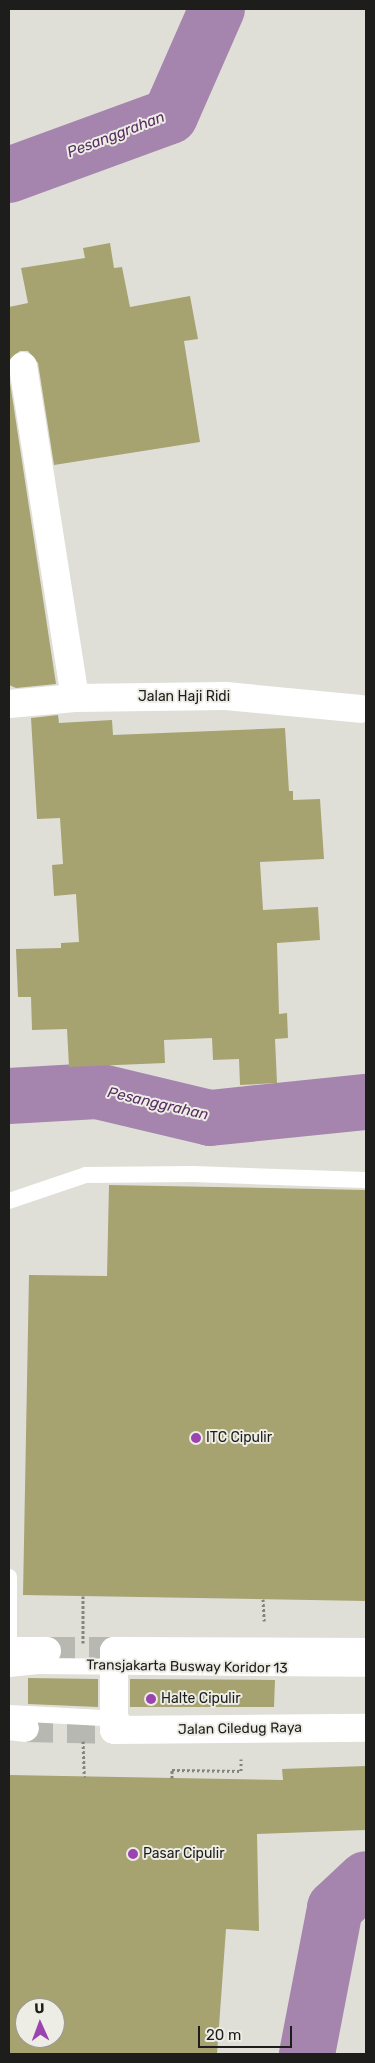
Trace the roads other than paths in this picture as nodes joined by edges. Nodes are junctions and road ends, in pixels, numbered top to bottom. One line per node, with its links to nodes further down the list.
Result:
1 (24, 366): 2 (street)
2 (75, 698): 3 (street, Jalan Haji Ridi); 4 (street, Jalan Haji Ridi)
3 (9, 704)
4 (360, 709)
5 (366, 1180): 6 (lane)
6 (9, 1201)
7 (9, 1577): 8 (lane)
8 (9, 1651): 9 (street)
9 (47, 1651)
10 (366, 1652): 15 (street, Jalan Ciledug Raya)
11 (9, 1669): 12 (lane, Transjakarta Busway Koridor 13)
12 (366, 1669)
13 (366, 1721): 14 (lane)
14 (14, 1722)
15 (366, 1728)

